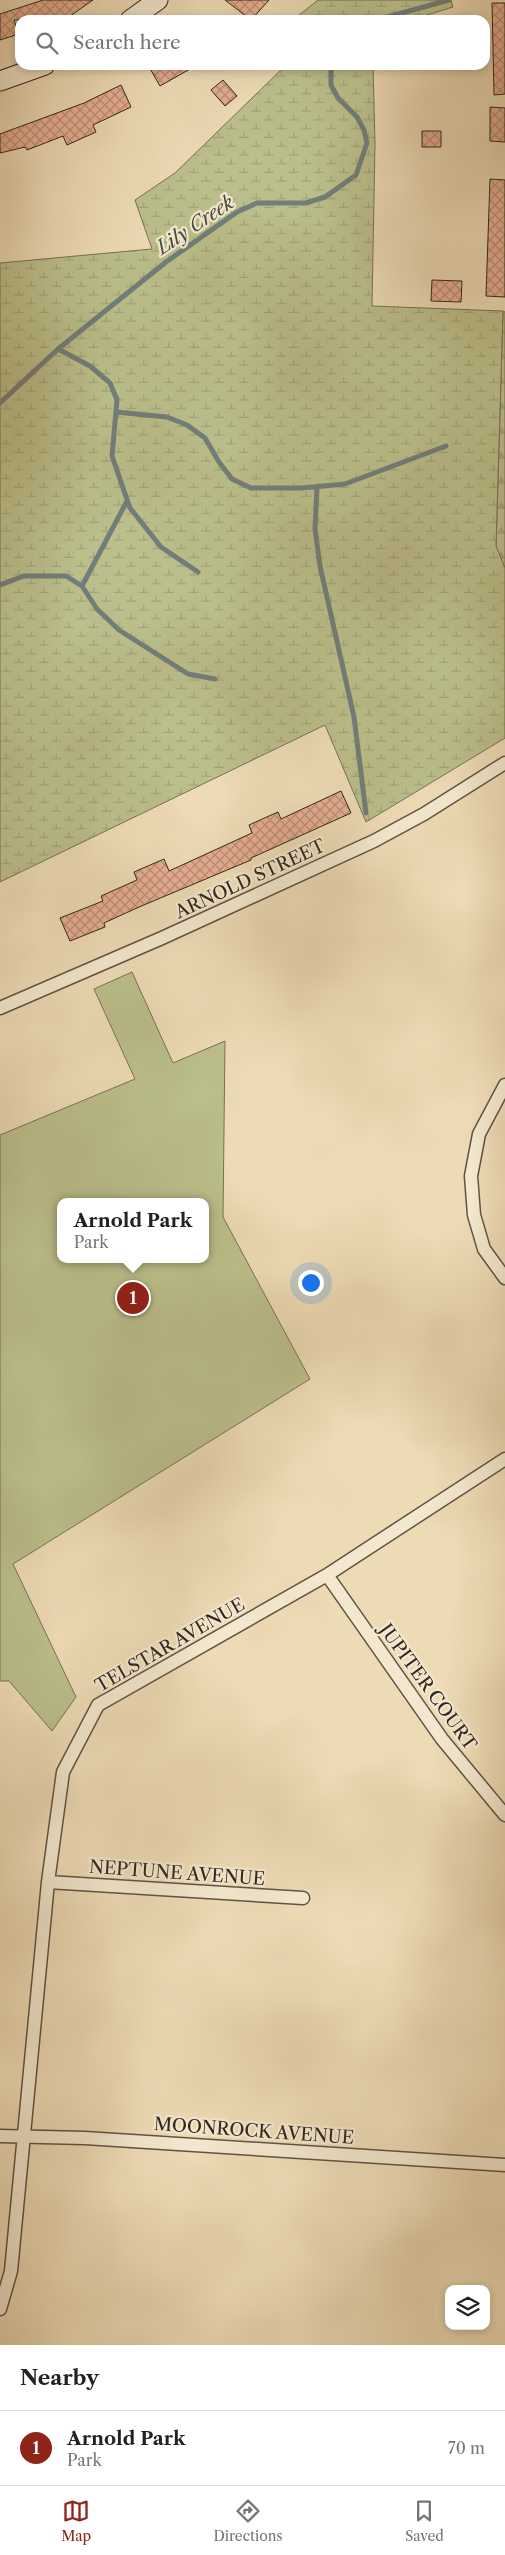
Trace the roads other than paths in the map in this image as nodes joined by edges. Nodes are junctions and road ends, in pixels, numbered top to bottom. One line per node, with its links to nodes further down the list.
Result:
1 (158, 0): 2 (street)
2 (137, 15)
3 (31, 70): 4 (street)
4 (0, 81)
5 (505, 762): 6 (street, ARNOLD STREET)
6 (0, 1008)
7 (505, 1085): 8 (street)
8 (505, 1278)
9 (505, 1459): 10 (street, TELSTAR AVENUE)
10 (327, 1575): 11 (street, JUPITER COURT); 12 (street, TELSTAR AVENUE)
11 (505, 1816)
12 (48, 1882): 13 (street, NEPTUNE AVENUE); 15 (street, TELSTAR AVENUE)
13 (303, 1898)
14 (0, 2136): 15 (street, MOONROCK AVENUE)
15 (24, 2137): 16 (street, MOONROCK AVENUE); 17 (street, TELSTAR AVENUE)
16 (505, 2165)
17 (0, 2309)

